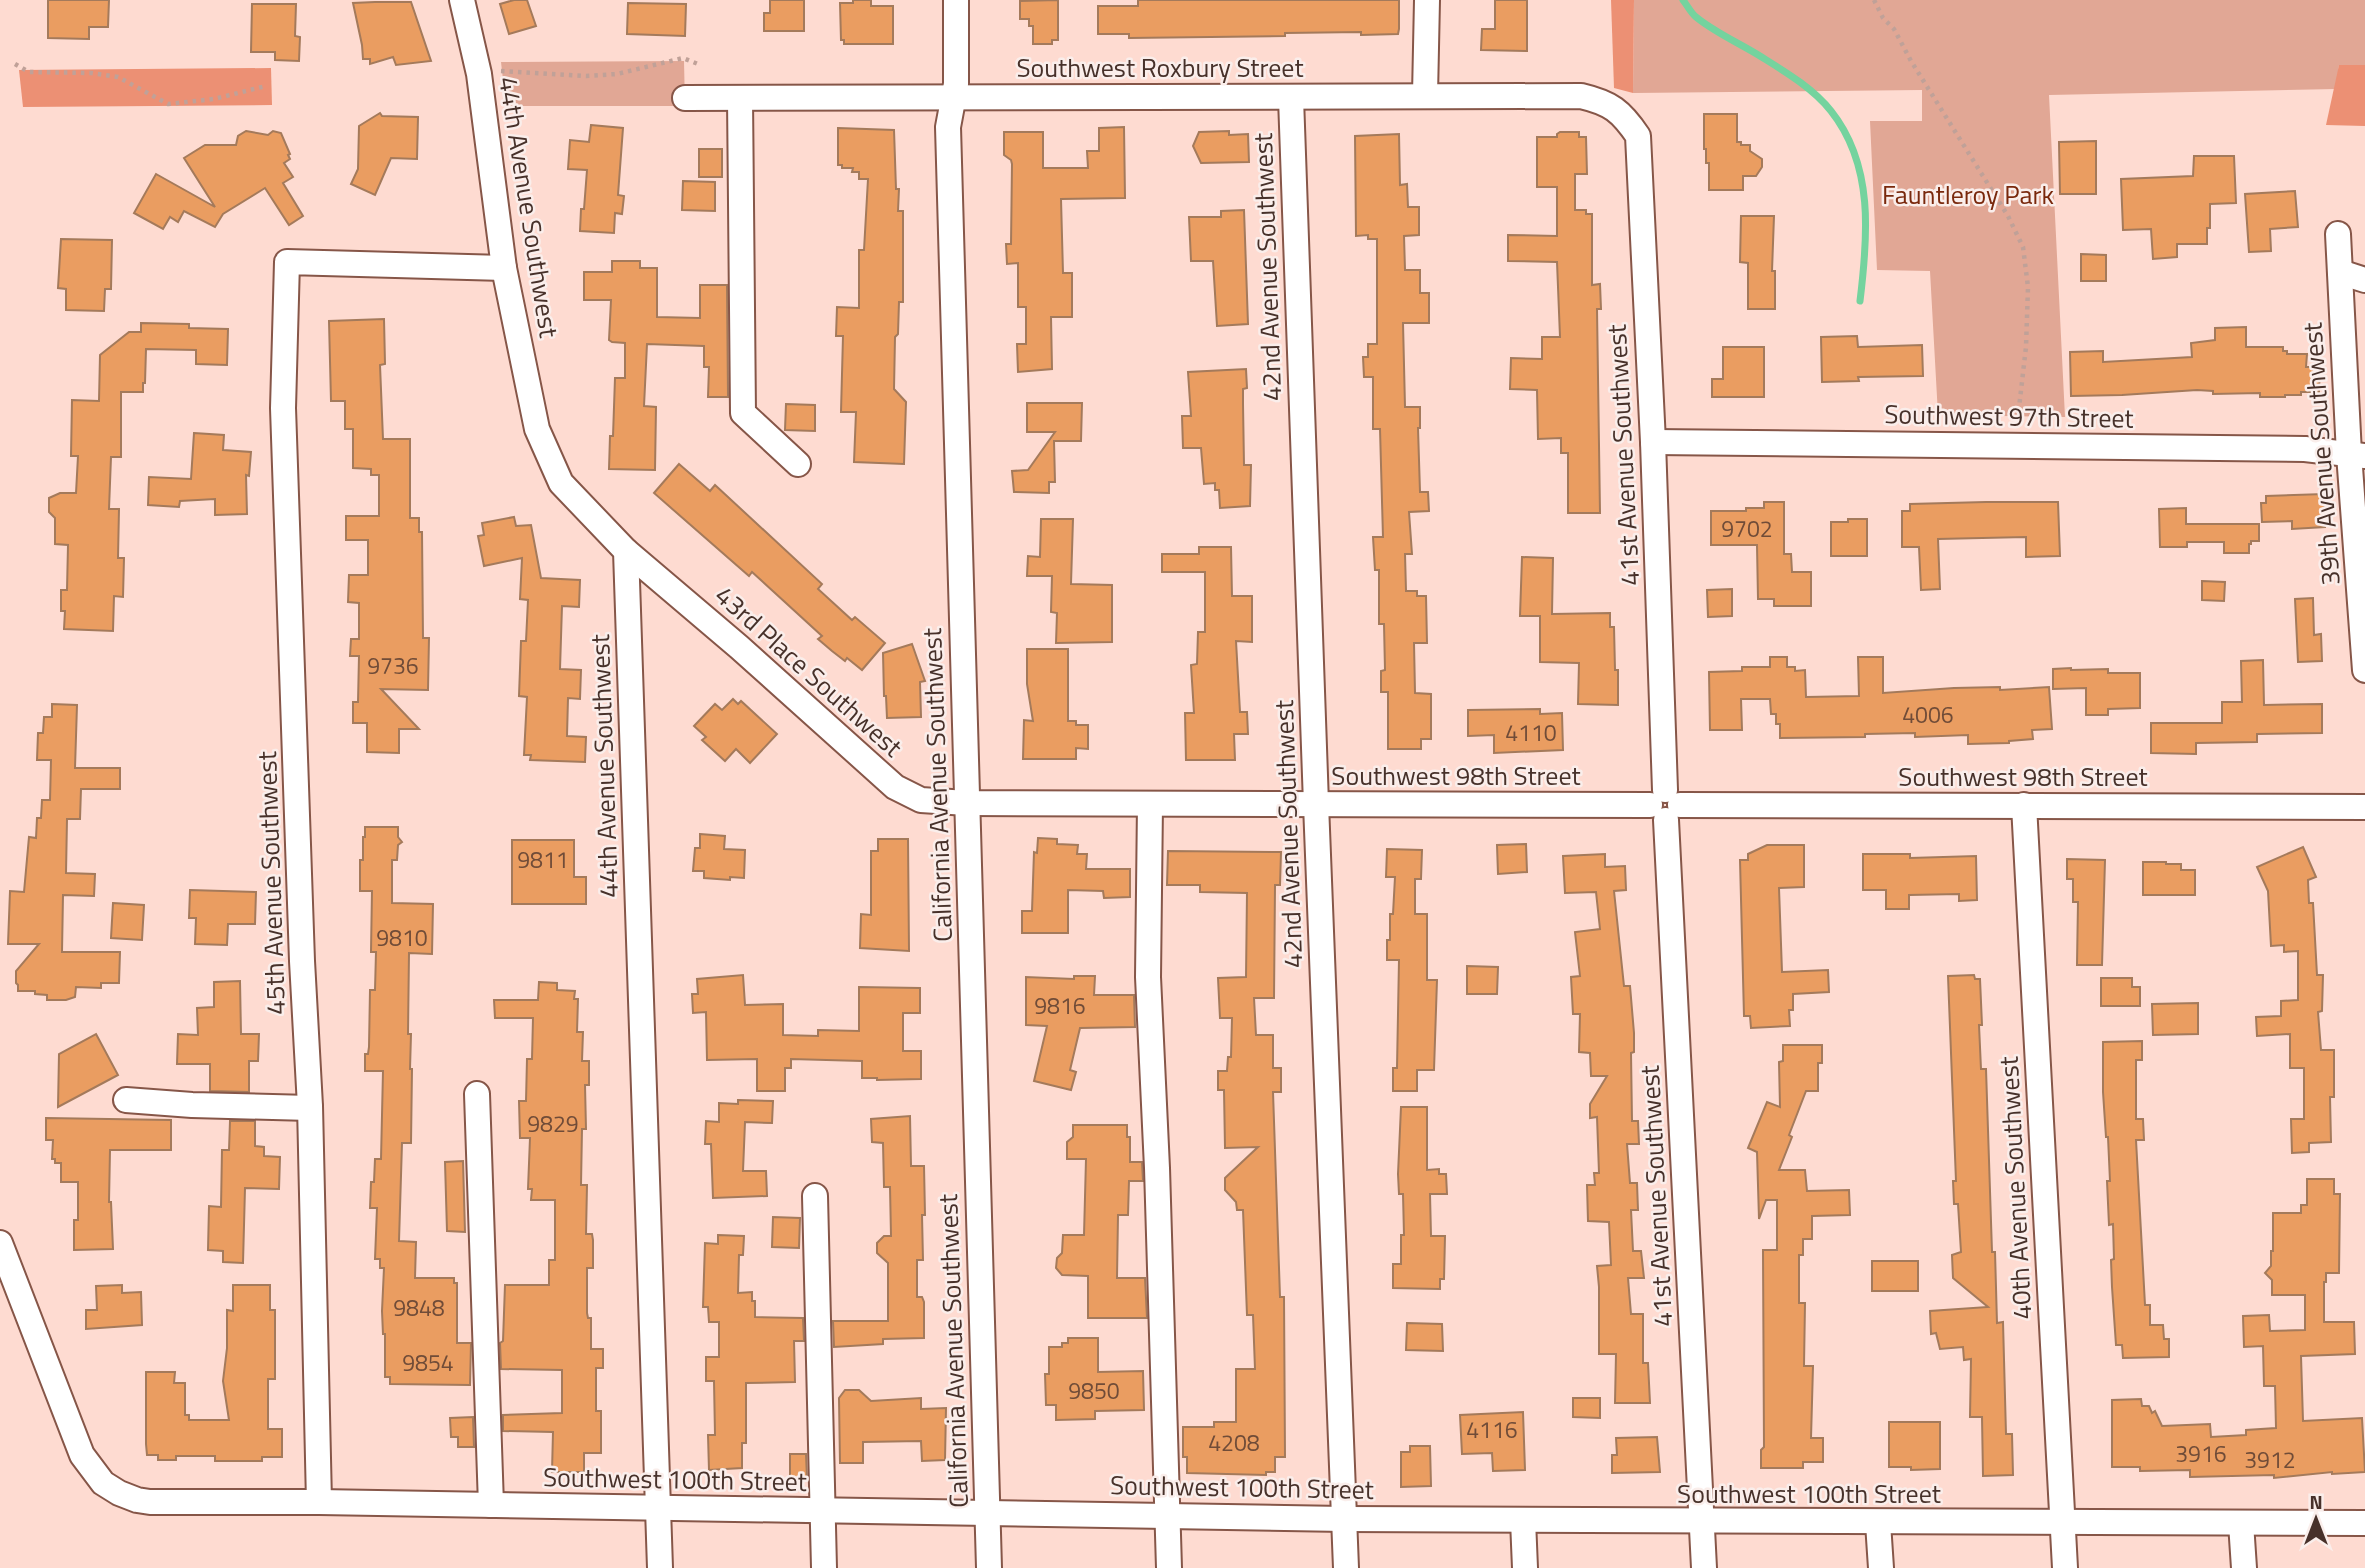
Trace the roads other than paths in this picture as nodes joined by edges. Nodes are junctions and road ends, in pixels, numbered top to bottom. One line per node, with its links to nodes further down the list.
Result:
1 (463, 0): 11 (street, 44th Avenue Southwest)
2 (956, 0): 7 (street, California Avenue Southwest)
3 (1427, 0): 4 (street)
4 (1425, 95): 8 (street, Southwest Roxbury Street); 9 (street, Southwest Roxbury Street)
5 (685, 97): 6 (street, Southwest Roxbury Street)
6 (740, 97): 7 (street, Southwest Roxbury Street); 16 (street)
7 (954, 97): 8 (street, Southwest Roxbury Street); 19 (street, California Avenue Southwest)
8 (1291, 97): 21 (street, 42nd Avenue Southwest)
9 (1627, 120): 14 (street, 41st Avenue Southwest)
10 (2338, 234): 12 (street, 39th Avenue Southwest)
11 (504, 268): 17 (street, 44th Avenue Southwest); 27 (street, 45th Avenue Southwest)
12 (2340, 272): 13 (street); 15 (street, 39th Avenue Southwest)
13 (2365, 280)
14 (1653, 442): 15 (street, Southwest 97th Street); 22 (street, 41st Avenue Southwest)
15 (2357, 455): 18 (street, 39th Avenue Southwest)
16 (798, 464)
17 (626, 551): 19 (street, 43rd Place Southwest); 32 (street, 44th Avenue Southwest)
18 (2365, 670)
19 (967, 803): 20 (street, Southwest 98th Street); 34 (street, California Avenue Southwest)
20 (1150, 804): 21 (street, Southwest 98th Street); 35 (street)
21 (1316, 804): 22 (street, Southwest 98th Street); 36 (street, 42nd Avenue Southwest)
22 (1665, 805): 23 (street, Southwest 98th Street); 38 (street, 41st Avenue Southwest)
23 (2024, 805): 24 (street, Southwest 98th Street); 42 (street, 40th Avenue Southwest)
24 (2365, 807)
25 (477, 1094): 31 (street)
26 (126, 1100): 27 (street)
27 (310, 1108): 30 (street, 45th Avenue Southwest)
28 (815, 1196): 33 (street)
29 (0, 1242): 30 (street, Southwest 100th Street)
30 (319, 1502): 31 (street, Southwest 100th Street)
31 (491, 1505): 32 (street, Southwest 100th Street)
32 (658, 1508): 33 (street, Southwest 100th Street); 43 (street, 44th Avenue Southwest)
33 (822, 1511): 34 (street, Southwest 100th Street); 44 (street)
34 (987, 1513): 35 (street, Southwest 100th Street); 45 (street, California Avenue Southwest)
35 (1166, 1516): 36 (street, Southwest 100th Street); 46 (street)
36 (1345, 1519): 37 (street, Southwest 100th Street); 47 (street, 42nd Avenue Southwest)
37 (1523, 1520): 38 (street, Southwest 100th Street); 48 (street)
38 (1702, 1522): 39 (street, Southwest 100th Street); 49 (street, 41st Avenue Southwest)
39 (1878, 1523): 42 (street, Southwest 100th Street); 50 (street)
40 (2242, 1523): 41 (street, Southwest 100th Street); 42 (street, Southwest 100th Street); 52 (street)
41 (2365, 1523)
42 (2063, 1524): 51 (street, 40th Avenue Southwest)
43 (660, 1568)
44 (824, 1568)
45 (989, 1568)
46 (1169, 1568)
47 (1346, 1568)
48 (1525, 1568)
49 (1704, 1568)
50 (1881, 1568)
51 (2065, 1568)
52 (2244, 1568)

